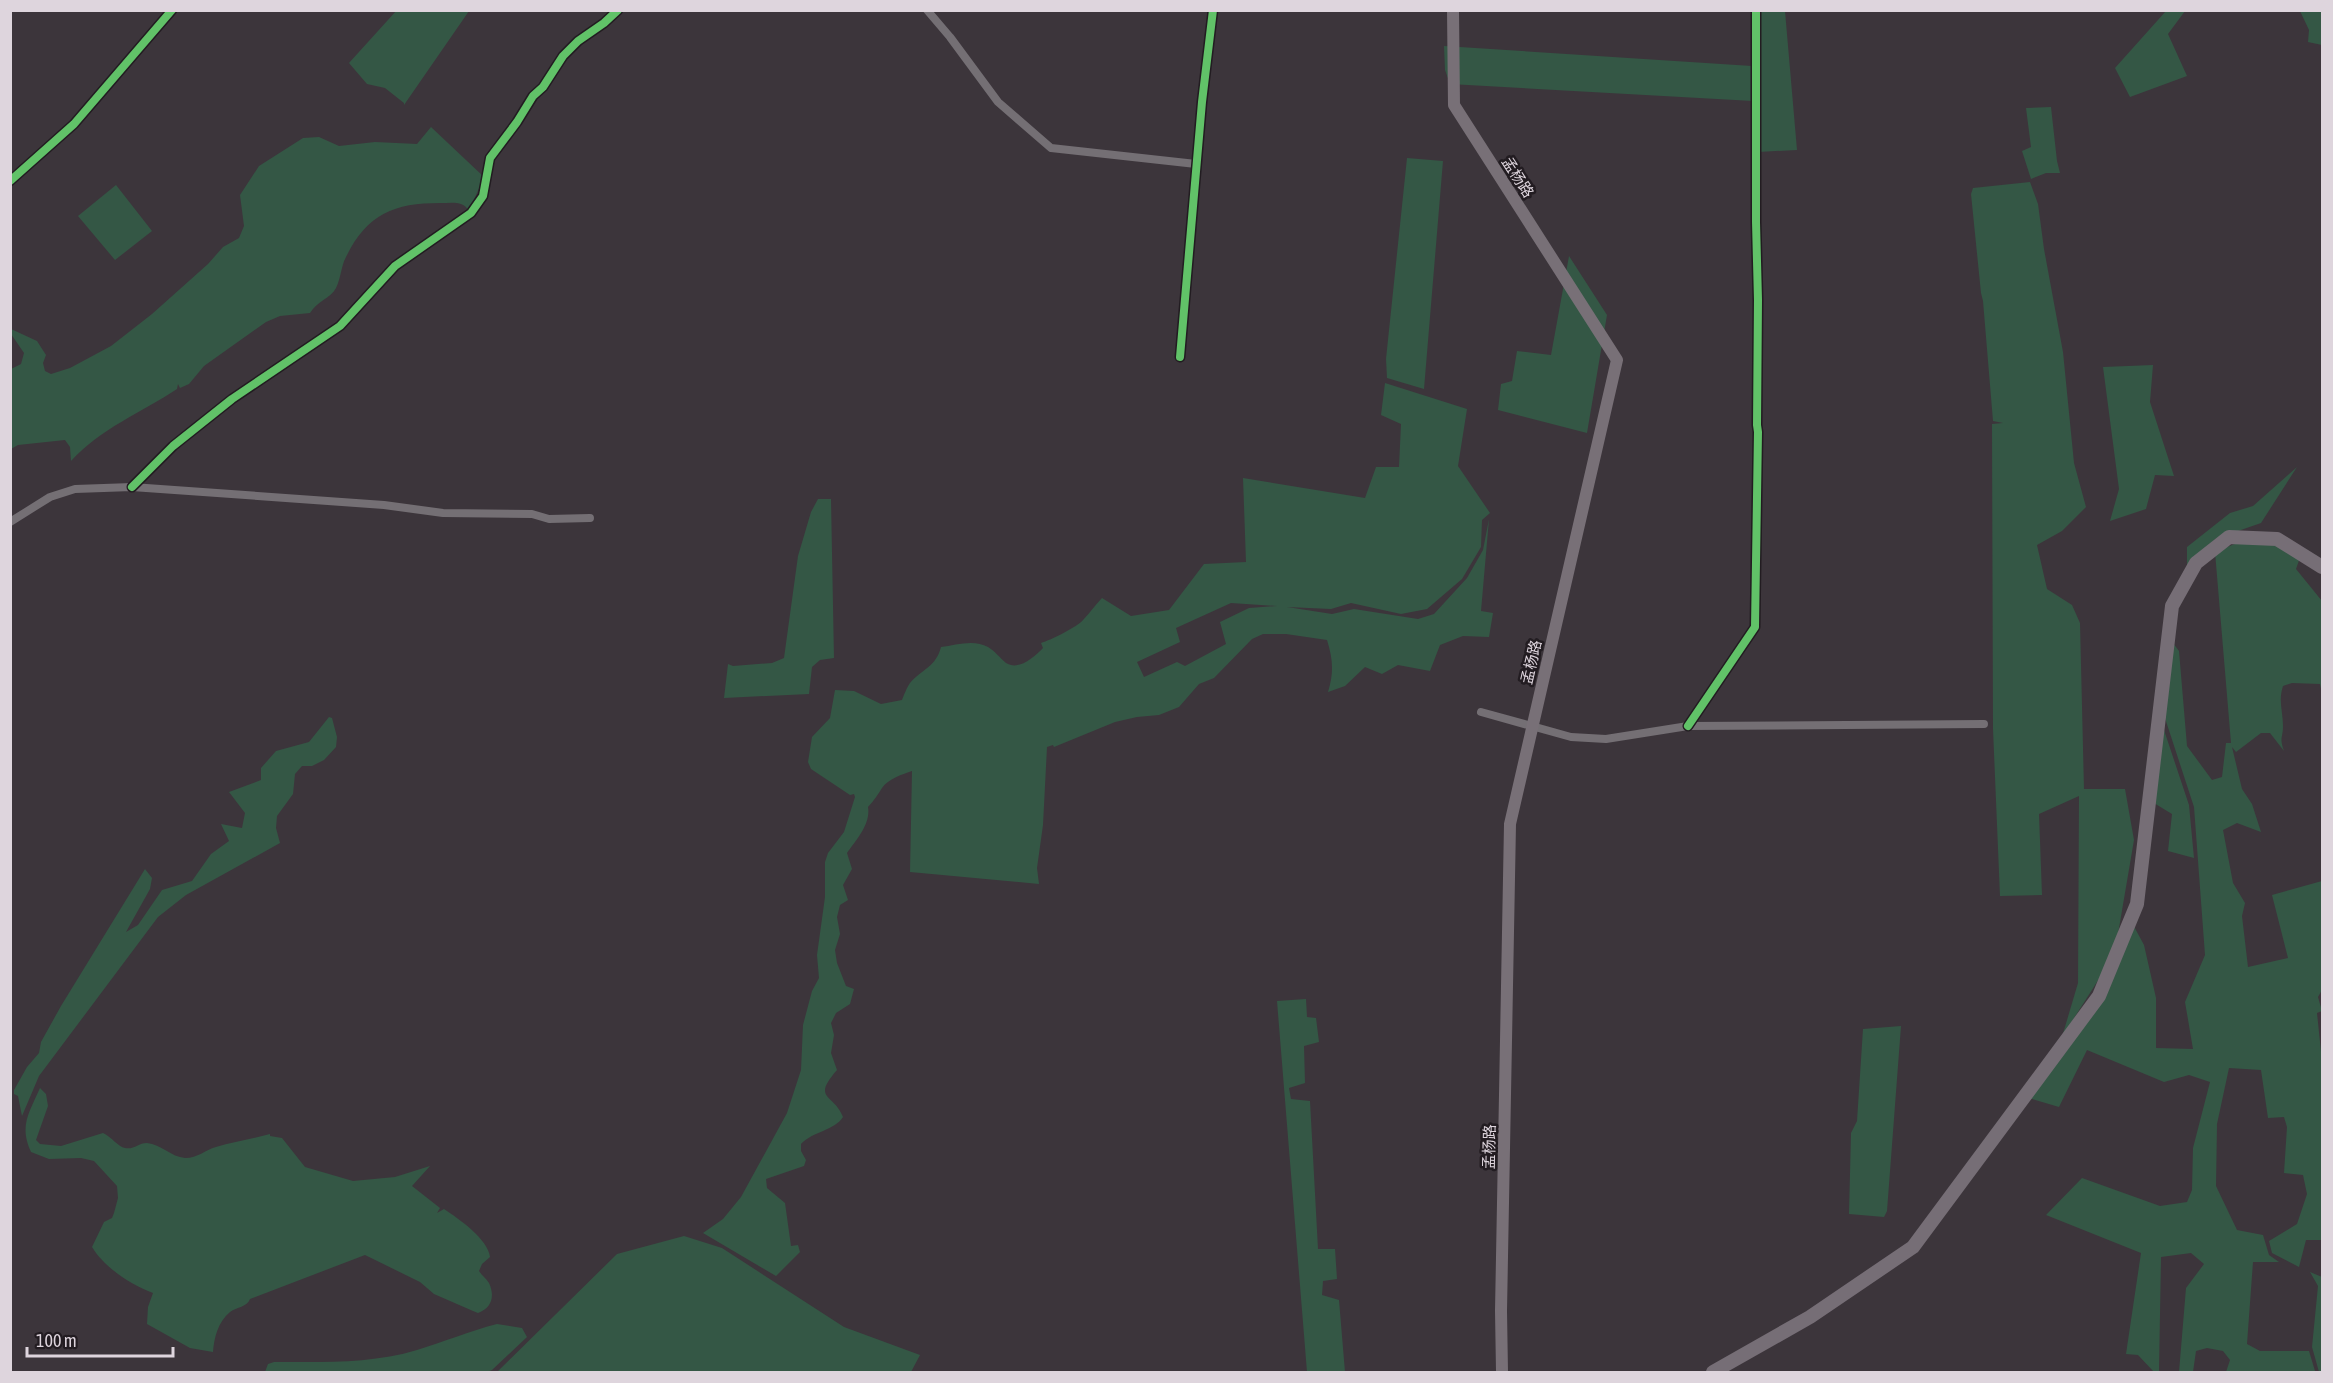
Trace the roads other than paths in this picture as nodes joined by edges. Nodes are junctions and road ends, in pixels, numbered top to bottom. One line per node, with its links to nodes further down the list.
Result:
1 (172, 10): 8 (street)
2 (618, 10): 10 (street)
3 (927, 10): 7 (street)
4 (1213, 10): 7 (street)
5 (1454, 10): 16 (main road, 孟杨路)
6 (1756, 10): 17 (street)
7 (1196, 164): 9 (street)
8 (10, 181)
9 (1180, 357)
10 (132, 487): 11 (street); 12 (street)
11 (590, 518)
12 (10, 522)
13 (2322, 567): 19 (main road)
14 (1481, 712): 16 (street)
15 (1984, 724): 17 (street)
16 (1532, 726): 17 (street); 18 (main road, 孟杨路)
17 (1688, 726)
18 (1502, 1372)
19 (1713, 1372)

